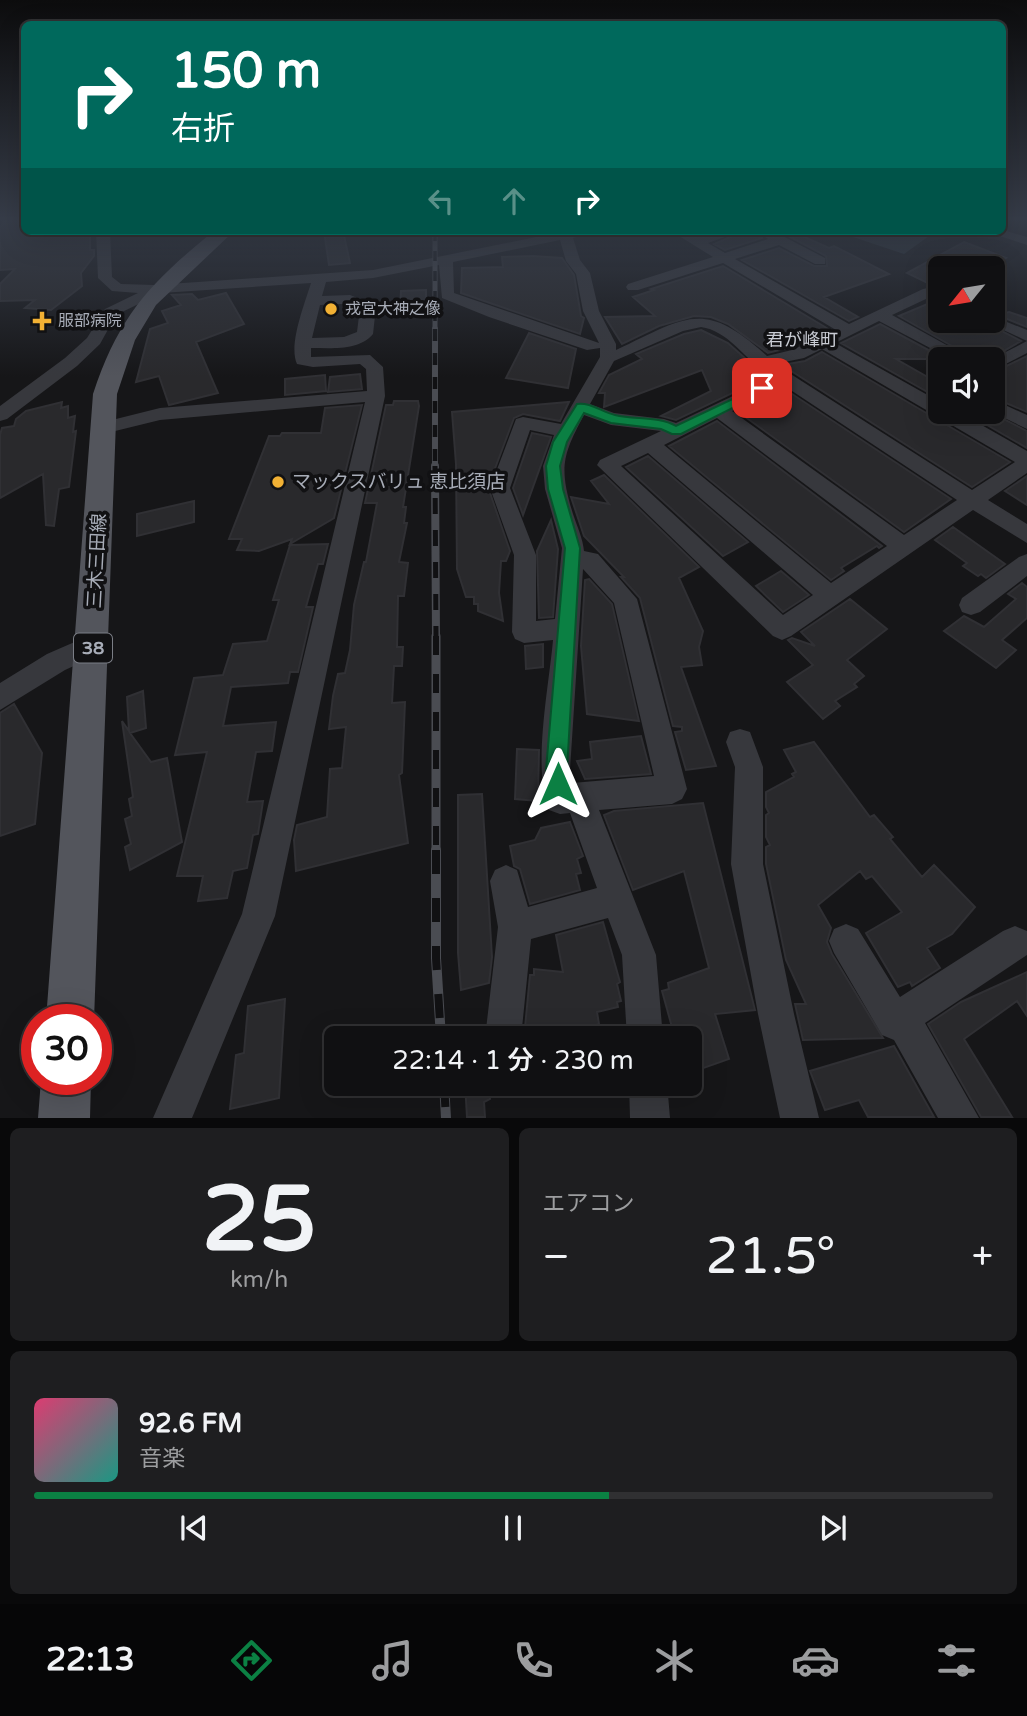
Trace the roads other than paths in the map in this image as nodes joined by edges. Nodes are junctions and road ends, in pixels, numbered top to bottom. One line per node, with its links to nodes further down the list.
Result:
1 (105, 272): 10 (street)
2 (177, 272): 10 (main road, 三木三田線 / 38)
3 (382, 272): 8 (street)
4 (446, 272): 21 (street)
5 (582, 272): 21 (street)
6 (678, 272): 9 (street)
7 (750, 272): 15 (street)
8 (319, 279): 10 (street); 12 (street)
9 (633, 287)
10 (158, 289): 30 (street); 33 (main road, 三木三田線 / 38)
11 (928, 292): 13 (street)
12 (315, 301): 20 (street); 20 (street)
13 (881, 316): 15 (street); 19 (street)
14 (1005, 326): 16 (street)
15 (850, 331): 17 (street)
16 (1027, 336)
17 (824, 342): 23 (street); 26 (street)
18 (1027, 346): 22 (street)
19 (941, 347)
20 (303, 351): 25 (street)
21 (600, 351): 23 (street); 27 (street)
22 (1005, 359)
23 (764, 362): 24 (street)
24 (784, 378): 28 (street); 38 (street)
25 (376, 396): 33 (street); 62 (street)
26 (928, 402)
27 (581, 407): 34 (street); 35 (street)
28 (718, 410): 35 (street); 40 (street)
29 (1005, 412): 31 (street)
30 (0, 415)
31 (1027, 423)
32 (964, 424): 37 (street)
33 (103, 428): 46 (main road, 三木三田線 / 38)
34 (567, 431): 41 (street); 45 (street)
35 (676, 431): 36 (street)
36 (651, 445): 43 (street); 43 (street)
37 (1027, 462): 38 (street)
38 (973, 500): 39 (street); 40 (street)
39 (1027, 535)
40 (904, 547): 43 (street)
41 (572, 560): 45 (street); 49 (street)
42 (1027, 563): 44 (street)
43 (830, 596)
44 (971, 605)
45 (567, 629): 49 (street)
46 (93, 645): 47 (street); 55 (main road, 三木三田線 / 38)
47 (0, 698)
48 (740, 742): 64 (street)
49 (579, 797): 51 (street)
50 (506, 881): 52 (street)
51 (618, 899): 52 (street); 58 (street)
52 (515, 927): 57 (street)
53 (846, 941): 56 (street)
54 (1015, 943): 56 (street)
55 (71, 1004)
56 (902, 1018): 65 (street)
57 (504, 1026)
58 (644, 1026)
59 (65, 1095): 61 (main road)
60 (649, 1096): 63 (street)
61 (64, 1118)
62 (172, 1118)
63 (650, 1118)
64 (800, 1118)
65 (960, 1118)

